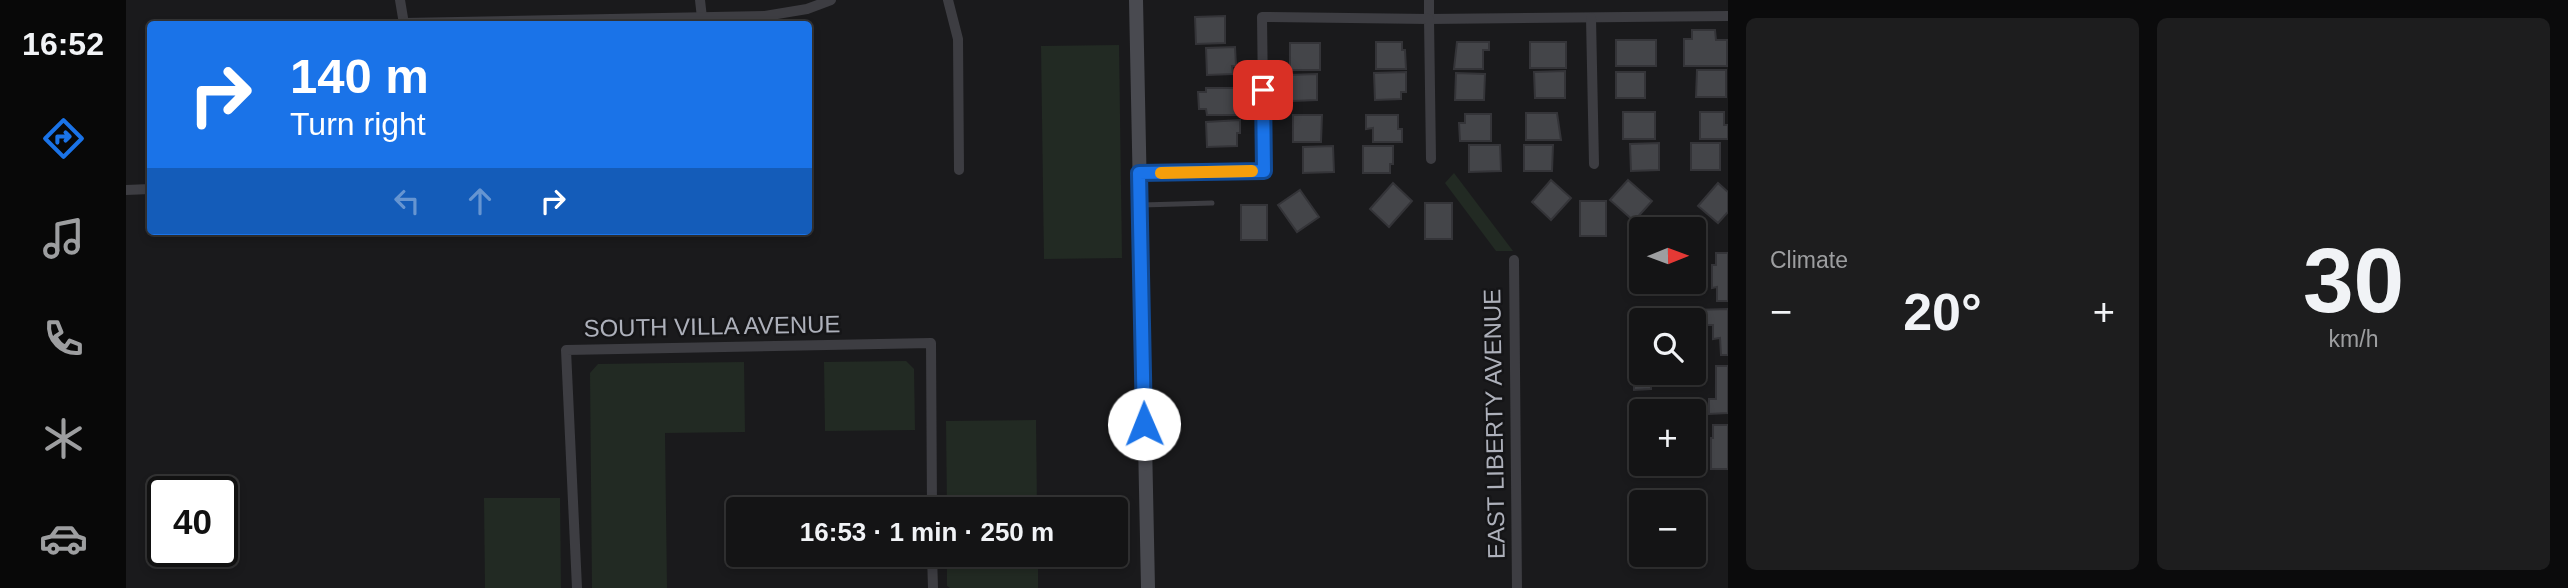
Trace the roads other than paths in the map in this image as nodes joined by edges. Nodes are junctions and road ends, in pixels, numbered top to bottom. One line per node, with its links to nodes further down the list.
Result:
1 (400, 0): 12 (street)
2 (700, 0): 8 (street)
3 (831, 0): 11 (street)
4 (948, 0): 16 (street)
5 (1136, 0): 17 (street)
6 (1429, 0): 10 (street)
7 (1728, 16): 9 (street)
8 (702, 18): 11 (street); 13 (street)
9 (1591, 18): 10 (street); 15 (street)
10 (1429, 19): 14 (street); 17 (street)
11 (766, 20)
12 (404, 21)
13 (631, 21)
14 (1431, 159)
15 (1594, 164)
16 (960, 170)
17 (1139, 173): 21 (street)
18 (147, 189): 19 (street)
19 (126, 190)
20 (1212, 203): 21 (lane)
21 (1139, 205): 27 (street)
22 (1514, 260): 28 (street, EAST LIBERTY AVENUE)
23 (932, 497): 25 (street, SOUTH VILLA AVENUE)
24 (932, 567): 26 (street)
25 (576, 588)
26 (933, 588)
27 (1148, 588)
28 (1517, 588)

